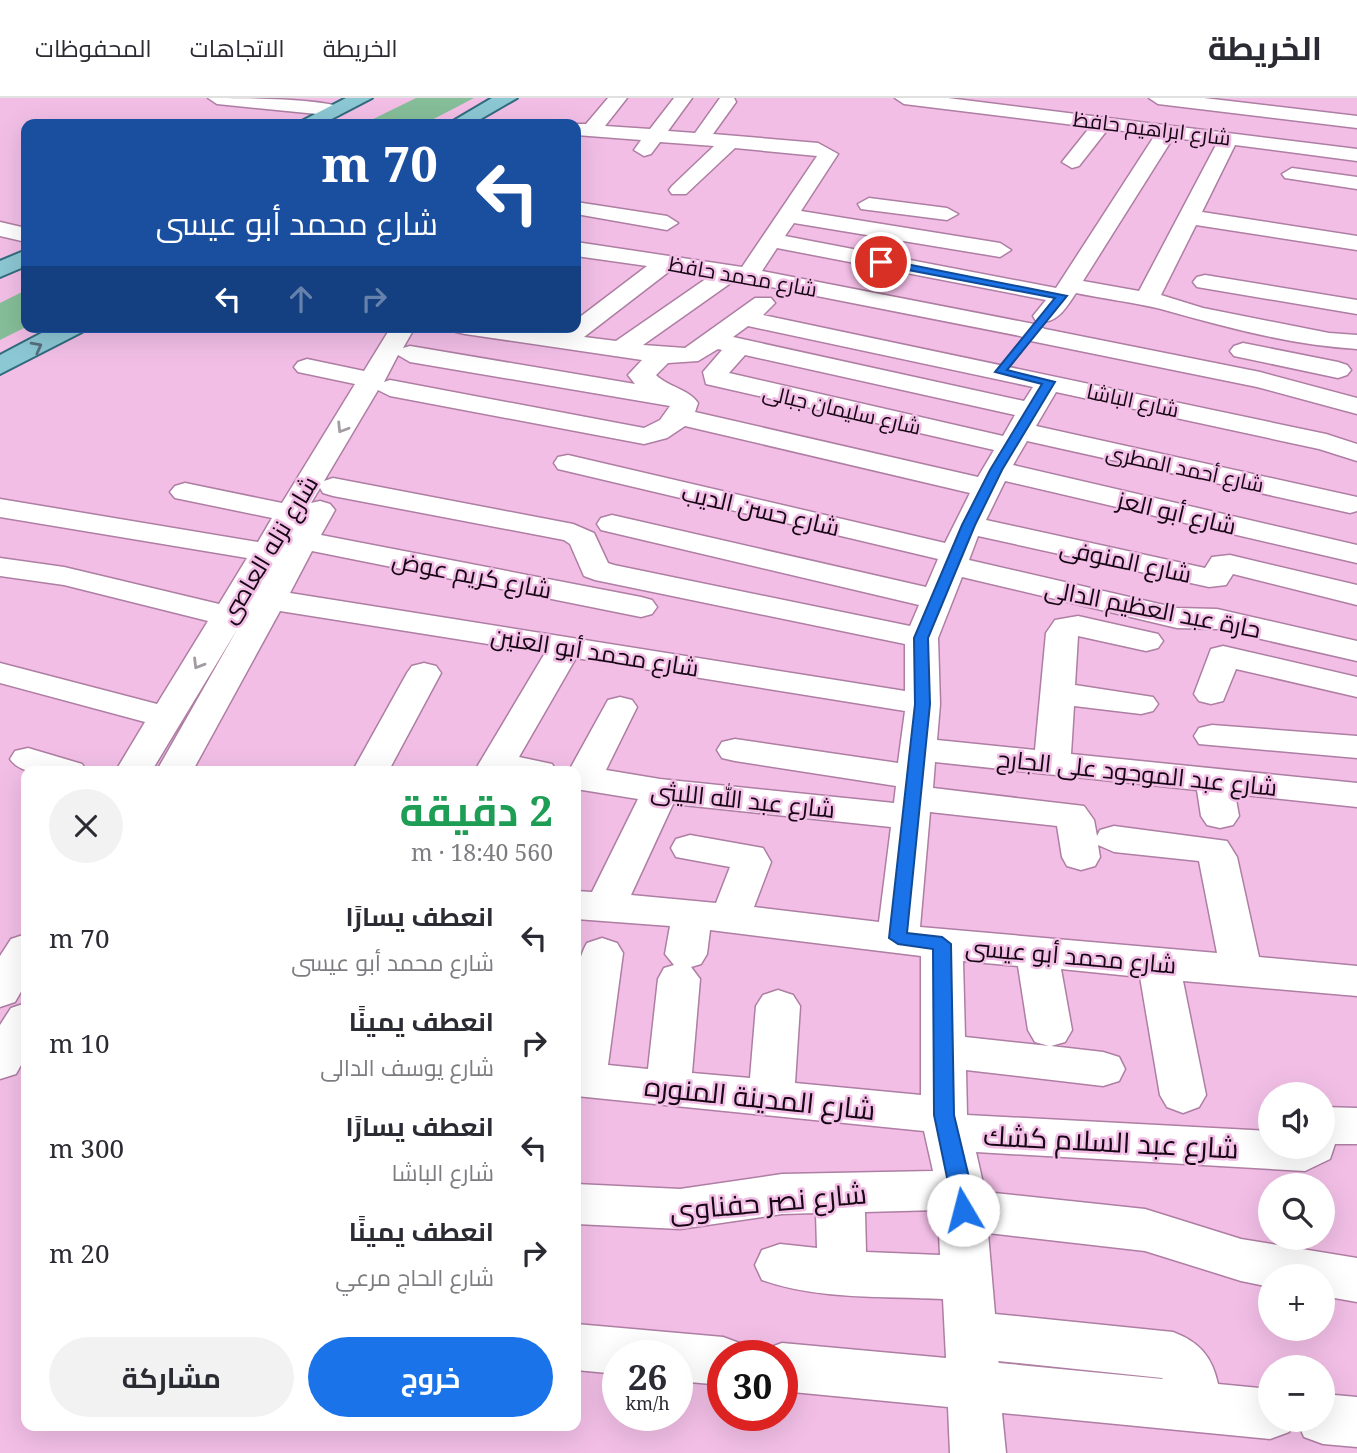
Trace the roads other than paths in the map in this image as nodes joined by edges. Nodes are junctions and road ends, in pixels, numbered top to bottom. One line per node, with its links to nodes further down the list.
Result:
1 (217, 98): 12 (street)
2 (362, 98): 12 (main road)
3 (507, 98): 14 (main road)
4 (618, 98): 17 (street)
5 (683, 98): 19 (street)
6 (1049, 98): 11 (street)
7 (1304, 98): 9 (street)
8 (727, 102): 21 (street)
9 (1357, 104)
10 (900, 105): 15 (street, شارع ابراهيم حافظ); 23 (street)
11 (1149, 108): 15 (street, شارع ابراهيم حافظ); 16 (street); 18 (street, شارع ابراهيم حافظ); 20 (street)
12 (337, 110): 13 (main road)
13 (317, 119)
14 (467, 119)
15 (1104, 122): 23 (street)
16 (1357, 122)
17 (583, 130): 19 (street)
18 (1168, 130): 22 (street, شارع ابراهيم حافظ); 64 (street)
19 (657, 135): 21 (street); 27 (street)
20 (1357, 136)
21 (701, 138): 24 (street)
22 (1229, 138): 26 (street, شارع ابراهيم حافظ); 39 (street)
23 (1090, 139): 28 (street)
24 (731, 141): 32 (street); 33 (street)
25 (1259, 152): 29 (street)
26 (1357, 155)
27 (636, 158)
28 (1072, 162)
29 (1357, 165)
30 (1292, 174): 31 (street)
31 (1357, 183)
32 (679, 191)
33 (799, 196): 34 (street); 38 (street)
34 (826, 199)
35 (853, 202): 37 (street)
36 (581, 209): 40 (street)
37 (947, 214)
38 (786, 215): 44 (street); 48 (street)
39 (1189, 217): 46 (street); 61 (street)
40 (644, 220): 41 (street); 49 (street)
41 (667, 223)
42 (0, 229): 43 (street)
43 (21, 234)
44 (770, 240): 47 (street); 55 (street)
45 (1219, 242): 52 (street)
46 (1357, 243)
47 (803, 247): 57 (street); 64 (street)
48 (1000, 250)
49 (589, 255): 51 (street, شارع محمد حافظ)
50 (21, 260): 53 (main road)
51 (667, 262): 55 (street, شارع محمد حافظ); 68 (street)
52 (1357, 264)
53 (0, 270)
54 (853, 273): 60 (street)
55 (739, 274): 57 (street, شارع محمد حافظ); 77 (street)
56 (912, 280): 62 (street)
57 (786, 283): 60 (street, شارع محمد حافظ); 66 (street)
58 (974, 292): 65 (street)
59 (1200, 292): 67 (street)
60 (837, 293): 62 (street, شارع محمد حافظ)
61 (1147, 299): 64 (street); 67 (street)
62 (895, 304): 63 (street, شارع محمد حافظ)
63 (930, 310): 65 (street, شارع محمد حافظ); 73 (street)
64 (1053, 313): 65 (street, شارع محمد حافظ); 83 (street); 91 (street, شارع محمد حافظ)
65 (959, 316)
66 (744, 318): 75 (street); 83 (street, شارع الباشا)
67 (1354, 319)
68 (581, 327)
69 (62, 333): 79 (main road, one-way to 69)
70 (421, 333): 80 (street, شارع نزله العاصى)
71 (517, 333): 74 (street)
72 (574, 333): 74 (street)
73 (908, 337)
74 (563, 341): 77 (street)
75 (727, 343): 78 (street); 93 (street); 93 (street, شارع سليمان جبالى)
76 (1220, 346): 82 (street)
77 (621, 349): 78 (street)
78 (661, 355): 87 (street)
79 (0, 366)
80 (392, 366): 81 (street); 87 (street); 90 (street); 94 (street, شارع نزله العاصى); 99 (street, شارع نزله العاصى, one-way to 99)
81 (307, 367)
82 (1338, 370)
83 (1000, 372): 84 (street, شارع الباشا)
84 (1049, 382): 88 (street, شارع الباشا); 93 (street)
85 (1194, 387): 88 (street)
86 (1259, 398): 89 (street)
87 (677, 407): 92 (street); 93 (street)
88 (1208, 421): 89 (street, شارع الباشا)
89 (1249, 425): 91 (street, شارع الباشا)
90 (605, 429): 92 (street); 100 (street, شارع حسن الديب)
91 (1343, 433): 96 (street)
92 (640, 446): 100 (street)
93 (1009, 449): 96 (street, شارع أحمد المطرى); 100 (street); 102 (street, شارع أبو العز)
94 (333, 487): 99 (street, شارع نزله العاصى); 108 (street)
95 (185, 492): 99 (street)
96 (1350, 504): 102 (street)
97 (0, 508): 101 (street)
98 (612, 524): 105 (street)
99 (296, 527): 101 (street, شارع نزله العاصى); 106 (street, شارع كريم عوض); 107 (street, شارع نزله العاصى)
100 (959, 544): 104 (street, شارع المنوفى); 105 (street); 111 (street, حارة عبد العظيم الدالى)
101 (265, 552): 107 (street, شارع نزله العاصى)
102 (1349, 552)
103 (0, 567): 107 (street, شارع محمد أبو العنين)
104 (1357, 595)
105 (935, 599): 108 (street)
106 (641, 607)
107 (250, 612): 110 (street, شارع محمد أبو العنين); 120 (street, شارع نزله العاصى, one-way to 120); 128 (street, شارع نزله العاصى)
108 (921, 638): 117 (street)
109 (1146, 642): 115 (street)
110 (566, 646): 117 (street, شارع محمد أبو العنين); 130 (street)
111 (1357, 652)
112 (0, 673): 120 (street)
113 (424, 673): 129 (street)
114 (1357, 687): 116 (street)
115 (1057, 693): 118 (street); 125 (street)
116 (1211, 694)
117 (923, 704): 133 (street)
118 (1140, 704)
119 (620, 707): 131 (street)
120 (166, 717): 127 (street, شارع نزله العاصى)
121 (1212, 736): 122 (street)
122 (1357, 747)
123 (735, 750): 133 (street)
124 (28, 759): 126 (street)
125 (1052, 764): 133 (street, شارع عبد الموجود على الجارح); 135 (street, شارع عبد الموجود على الجارح)
126 (50, 766)
127 (137, 766)
128 (177, 766)
129 (373, 766)
130 (495, 766)
131 (581, 775)
132 (581, 778): 134 (street, شارع عبد الله الليثى)
133 (914, 785): 134 (street, شارع عبد الله الليثى); 139 (street); 144 (street)
134 (660, 791): 137 (street)
135 (1357, 795)
136 (690, 848): 138 (street)
137 (590, 906): 138 (street, شارع محمد أبو عيسى)
138 (711, 917): 139 (street, شارع محمد أبو عيسى); 155 (street)
139 (920, 941): 141 (street, شارع محمد أبو عيسى); 150 (street)
140 (16, 951): 146 (street)
141 (1037, 952): 143 (street, شارع محمد أبو عيسى); 149 (street)
142 (602, 953): 152 (street)
143 (1159, 963): 144 (street, شارع محمد أبو عيسى); 156 (street)
144 (1241, 971): 145 (street, شارع محمد أبو عيسى)
145 (1357, 981)
146 (0, 991)
147 (778, 1006): 157 (street)
148 (21, 1027): 151 (street)
149 (1050, 1030)
150 (943, 1051): 153 (street); 158 (street)
151 (0, 1062)
152 (581, 1068)
153 (1103, 1069)
154 (581, 1079): 155 (street, شارع المدينة المنوره)
155 (668, 1088): 157 (street, شارع المدينة المنوره)
156 (1183, 1095)
157 (771, 1098): 158 (street, شارع المدينة المنوره)
158 (946, 1123): 161 (street, شارع عبد السلام كشك); 163 (street)
159 (1335, 1125): 160 (street)
160 (1357, 1126)
161 (1258, 1148)
162 (840, 1192): 163 (street, شارع نصر حفناوى); 164 (street, شارع نصر حفناوى); 166 (street)
163 (962, 1200): 167 (street); 168 (street, شارع نصر حفناوى)
164 (581, 1204)
165 (780, 1265): 166 (street)
166 (842, 1273): 167 (street)
167 (967, 1278): 171 (street)
168 (1357, 1280)
169 (581, 1347): 170 (street)
170 (602, 1349)
171 (972, 1361): 172 (street); 173 (street); 176 (street)
172 (798, 1366)
173 (1258, 1413)
174 (1335, 1420): 175 (street)
175 (1357, 1422)
176 (978, 1453)

